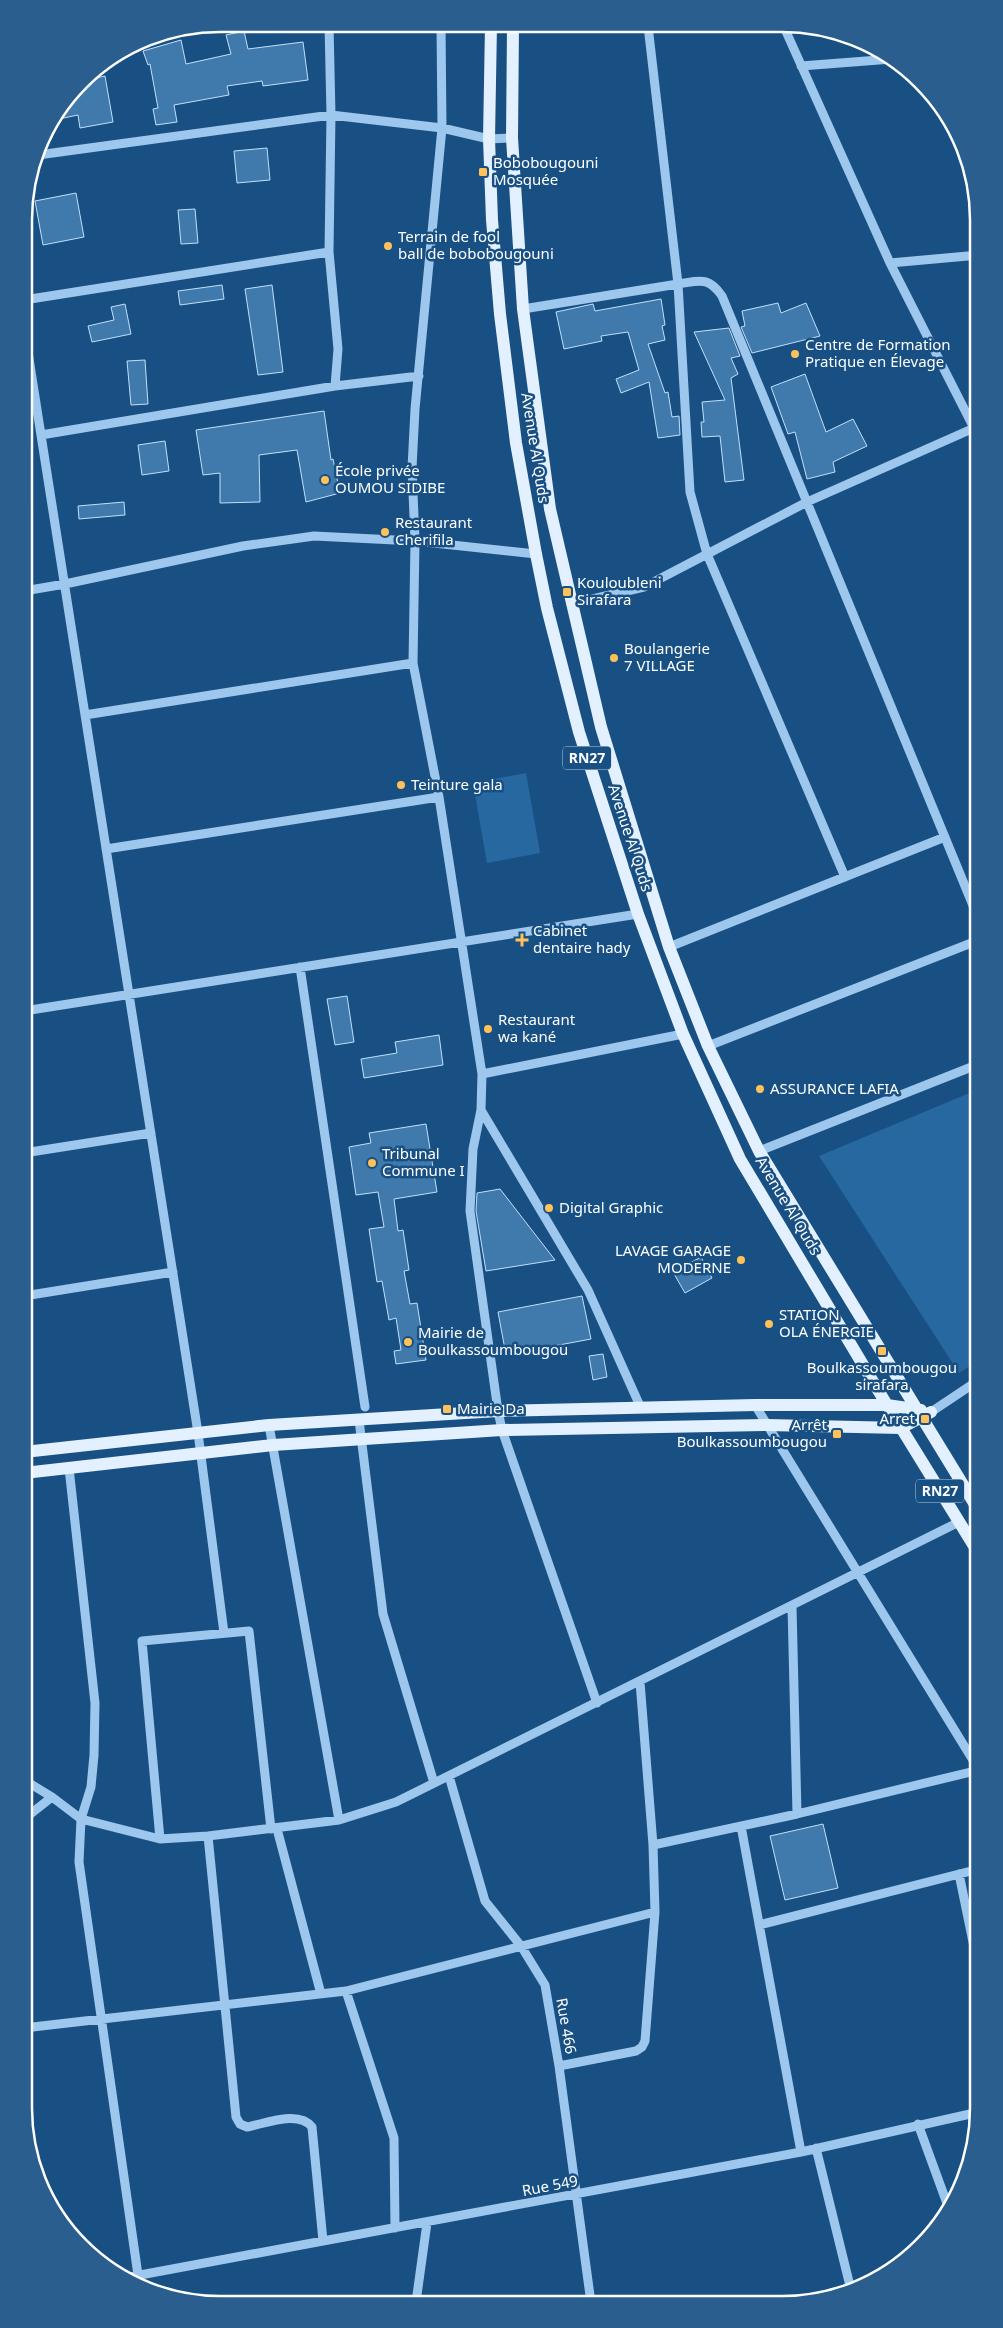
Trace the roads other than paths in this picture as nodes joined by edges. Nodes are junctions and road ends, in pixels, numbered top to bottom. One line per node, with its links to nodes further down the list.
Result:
1 (326, 32): 9 (street)
2 (441, 32): 10 (street)
3 (491, 32): 12 (main road, Avenue Al Quds / RN27)
4 (513, 32): 11 (main road, Avenue Al Quds / RN27)
5 (649, 32): 17 (street)
6 (786, 32): 8 (street)
7 (873, 56): 8 (street)
8 (801, 66): 16 (street)
9 (331, 115): 10 (street); 13 (street); 14 (street)
10 (442, 128): 12 (street); 20 (street)
11 (512, 138): 12 (street); 19 (main road, Avenue Al Quds / RN27)
12 (489, 139): 28 (main road, Avenue Al Quds / RN27)
13 (44, 154)
14 (329, 252): 18 (street); 22 (street)
15 (970, 256): 16 (street)
16 (890, 263): 23 (street)
17 (678, 284): 19 (street); 26 (street); 29 (street)
18 (32, 299)
19 (523, 309): 32 (main road, Avenue Al Quds / RN27)
20 (419, 376): 22 (street); 27 (street)
21 (32, 378): 25 (street)
22 (335, 386): 25 (street)
23 (970, 420)
24 (970, 430): 26 (street)
25 (41, 435): 30 (street)
26 (807, 502): 29 (street); 36 (street)
27 (415, 541): 28 (street); 30 (street); 33 (street)
28 (536, 554): 40 (main road, Avenue Al Quds / RN27)
29 (707, 554): 32 (street); 38 (street)
30 (64, 584): 31 (street); 34 (street)
31 (32, 590)
32 (571, 604): 43 (main road, Avenue Al Quds / RN27)
33 (413, 663): 34 (street); 35 (street)
34 (85, 715): 37 (street)
35 (439, 797): 37 (street); 41 (street)
36 (945, 837): 38 (street); 39 (street)
37 (106, 849): 45 (street)
38 (845, 877): 43 (street)
39 (970, 898)
40 (638, 914): 41 (street); 47 (main road, Avenue Al Quds / RN27)
41 (462, 942): 44 (street); 50 (street)
42 (970, 944): 48 (street)
43 (669, 947): 48 (main road, Avenue Al Quds / RN27)
44 (300, 967): 45 (street); 61 (street)
45 (129, 994): 46 (street); 52 (street)
46 (32, 1010)
47 (683, 1034): 50 (street); 59 (main road, Avenue Al Quds / RN27)
48 (708, 1046): 53 (main road, Avenue Al Quds / RN27)
49 (970, 1068): 53 (street)
50 (482, 1074): 51 (street)
51 (481, 1110): 60 (street); 62 (street)
52 (151, 1133): 54 (street); 55 (street)
53 (759, 1151): 63 (main road, Avenue Al Quds / RN27)
54 (32, 1152)
55 (173, 1272): 56 (street); 69 (street)
56 (32, 1295)
57 (970, 1385): 63 (street)
58 (755, 1405): 59 (main road); 60 (main road); 65 (street)
59 (887, 1405): 63 (main road); 67 (main road, Avenue Al Quds / RN27)
60 (640, 1406): 62 (main road)
61 (365, 1407)
62 (498, 1412): 64 (main road); 68 (street)
63 (923, 1413): 67 (main road); 76 (main road, Avenue Al Quds / RN27)
64 (359, 1420): 66 (main road); 70 (street)
65 (767, 1424): 67 (main road); 68 (main road); 79 (street)
66 (269, 1425): 69 (main road); 71 (street)
67 (901, 1428): 77 (main road, Avenue Al Quds / RN27)
68 (502, 1430): 70 (main road); 83 (street)
69 (198, 1433): 72 (main road); 73 (street)
70 (362, 1440): 71 (main road); 87 (street)
71 (273, 1445): 73 (main road); 93 (street)
72 (32, 1451)
73 (201, 1453): 74 (main road); 81 (street)
74 (69, 1468): 75 (main road); 92 (street)
75 (32, 1472)
76 (970, 1494)
77 (960, 1522): 78 (main road, Avenue Al Quds / RN27); 79 (street)
78 (970, 1539)
79 (858, 1573): 80 (street); 84 (street)
80 (792, 1606): 82 (street); 91 (street)
81 (224, 1633): 95 (street); 97 (street)
82 (640, 1682): 83 (street); 98 (street)
83 (597, 1703): 86 (street)
84 (970, 1755)
85 (970, 1772): 91 (street)
86 (449, 1776): 87 (street); 104 (street, Rue 466)
87 (434, 1783): 93 (street)
88 (32, 1785): 89 (street)
89 (52, 1797): 90 (street); 92 (street)
90 (32, 1813)
91 (797, 1814): 94 (street)
92 (80, 1819): 97 (street); 108 (street)
93 (339, 1820): 95 (street)
94 (741, 1826): 98 (street); 102 (street)
95 (274, 1829): 96 (street); 106 (street)
96 (208, 1836): 97 (street); 107 (street)
97 (160, 1839)
98 (653, 1845): 101 (street)
99 (970, 1871): 100 (street)
100 (959, 1874): 102 (street); 103 (street)
101 (655, 1912): 104 (street); 110 (street)
102 (759, 1925): 114 (street)
103 (970, 1927)
104 (521, 1946): 105 (street); 110 (street, Rue 466)
105 (346, 1991): 106 (street); 118 (street)
106 (321, 1994): 107 (street)
107 (225, 2005): 108 (street); 119 (street)
108 (102, 2020): 109 (street); 120 (street)
109 (32, 2027)
110 (559, 2066): 115 (street, Rue 466)
111 (970, 2114): 112 (street, Rue 549)
112 (918, 2124): 113 (street, Rue 549); 116 (street)
113 (816, 2148): 114 (street, Rue 549); 121 (street)
114 (801, 2152): 115 (street, Rue 549)
115 (577, 2194): 117 (street, Rue 549); 123 (street, Rue 466)
116 (946, 2200)
117 (427, 2223): 118 (street, Rue 549); 122 (street)
118 (395, 2228): 119 (street, Rue 549)
119 (323, 2241): 120 (street, Rue 549)
120 (138, 2275)
121 (849, 2283)
122 (417, 2296)
123 (590, 2296)

